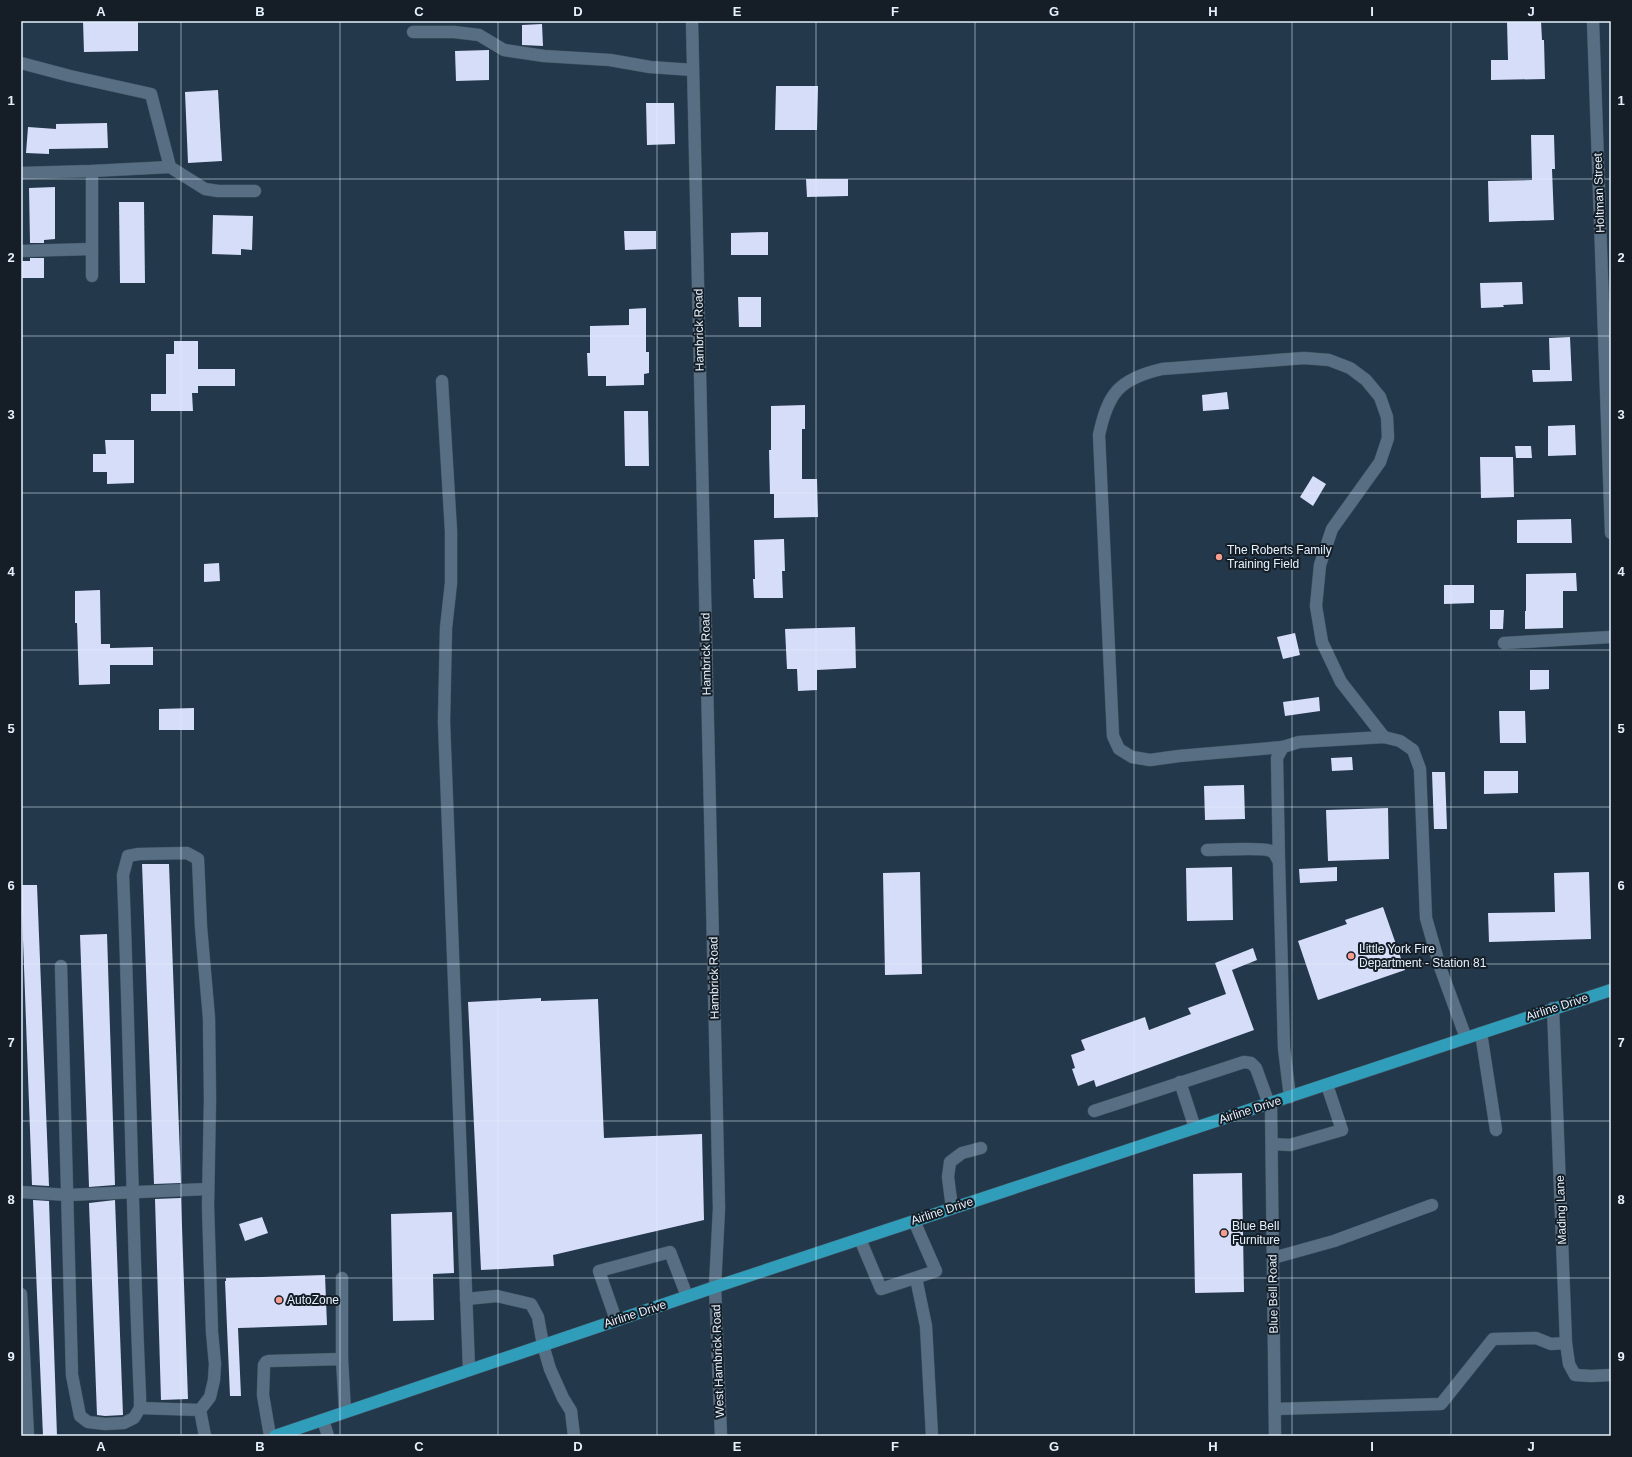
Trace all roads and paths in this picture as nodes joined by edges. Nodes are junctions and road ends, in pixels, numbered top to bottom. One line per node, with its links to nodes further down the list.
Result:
1 (692, 21): 5 (street, Hambrick Road)
2 (1593, 21): 14 (street, Holtman Street)
3 (413, 32): 5 (street)
4 (21, 63): 6 (street)
5 (693, 70): 46 (street, Hambrick Road)
6 (170, 167): 7 (street); 9 (street)
7 (92, 171): 8 (street); 10 (street)
8 (21, 173)
9 (255, 191)
10 (92, 249): 11 (street); 12 (street)
11 (21, 251)
12 (92, 276)
13 (442, 381): 49 (street)
14 (1611, 533)
15 (1611, 637): 16 (street)
16 (1504, 643)
17 (1384, 737): 18 (street); 18 (street); 25 (street)
18 (1284, 747): 20 (street)
19 (1207, 850): 20 (street)
20 (1279, 862): 28 (street)
21 (61, 966): 38 (street)
22 (1611, 990): 23 (main road, Airline Drive)
23 (1553, 1008): 24 (main road, Airline Drive); 51 (street, Mading Lane)
24 (1481, 1032): 25 (main road, Airline Drive); 32 (street)
25 (1466, 1038): 27 (main road, Airline Drive)
26 (1180, 1082): 29 (street, Blue Bell Road); 30 (street); 31 (street)
27 (1326, 1085): 28 (main road, Airline Drive); 33 (street)
28 (1290, 1097): 29 (main road, Airline Drive)
29 (1270, 1104): 31 (main road, Airline Drive); 33 (street, Blue Bell Road)
30 (1094, 1111)
31 (1195, 1128): 40 (main road, Airline Drive)
32 (1496, 1130)
33 (1272, 1144): 43 (street, Blue Bell Road)
34 (981, 1148): 40 (street)
35 (208, 1189): 37 (street); 37 (street); 58 (street)
36 (21, 1192): 38 (street)
37 (133, 1192): 38 (street); 56 (street)
38 (68, 1195): 56 (street)
39 (1432, 1205): 43 (street)
40 (952, 1208): 41 (main road, Airline Drive)
41 (914, 1221): 42 (main road, Airline Drive); 45 (street)
42 (860, 1239): 45 (street); 46 (main road, Airline Drive)
43 (1273, 1258): 57 (street, Blue Bell Road)
44 (342, 1278): 53 (street)
45 (916, 1278): 68 (street)
46 (715, 1287): 48 (main road, Airline Drive); 67 (street, West Hambrick Road)
47 (21, 1294): 61 (street)
48 (687, 1296): 50 (main road, Airline Drive); 50 (street)
49 (466, 1299): 52 (street); 54 (street)
50 (616, 1320): 52 (main road, Airline Drive)
51 (1566, 1343): 55 (street, Mading Lane); 57 (street)
52 (543, 1344): 54 (main road, Airline Drive); 66 (street)
53 (342, 1359): 59 (street); 63 (street)
54 (469, 1369): 59 (main road, Airline Drive)
55 (1611, 1375)
56 (140, 1408): 58 (street)
57 (1274, 1409): 69 (street, Blue Bell Road)
58 (200, 1410): 62 (street)
59 (345, 1412): 60 (main road, Airline Drive)
60 (323, 1420): 64 (main road, Airline Drive); 65 (street)
61 (28, 1436)
62 (205, 1436)
63 (270, 1436)
64 (275, 1436)
65 (328, 1436)
66 (574, 1436)
67 (721, 1436)
68 (932, 1436)
69 (1275, 1436)

